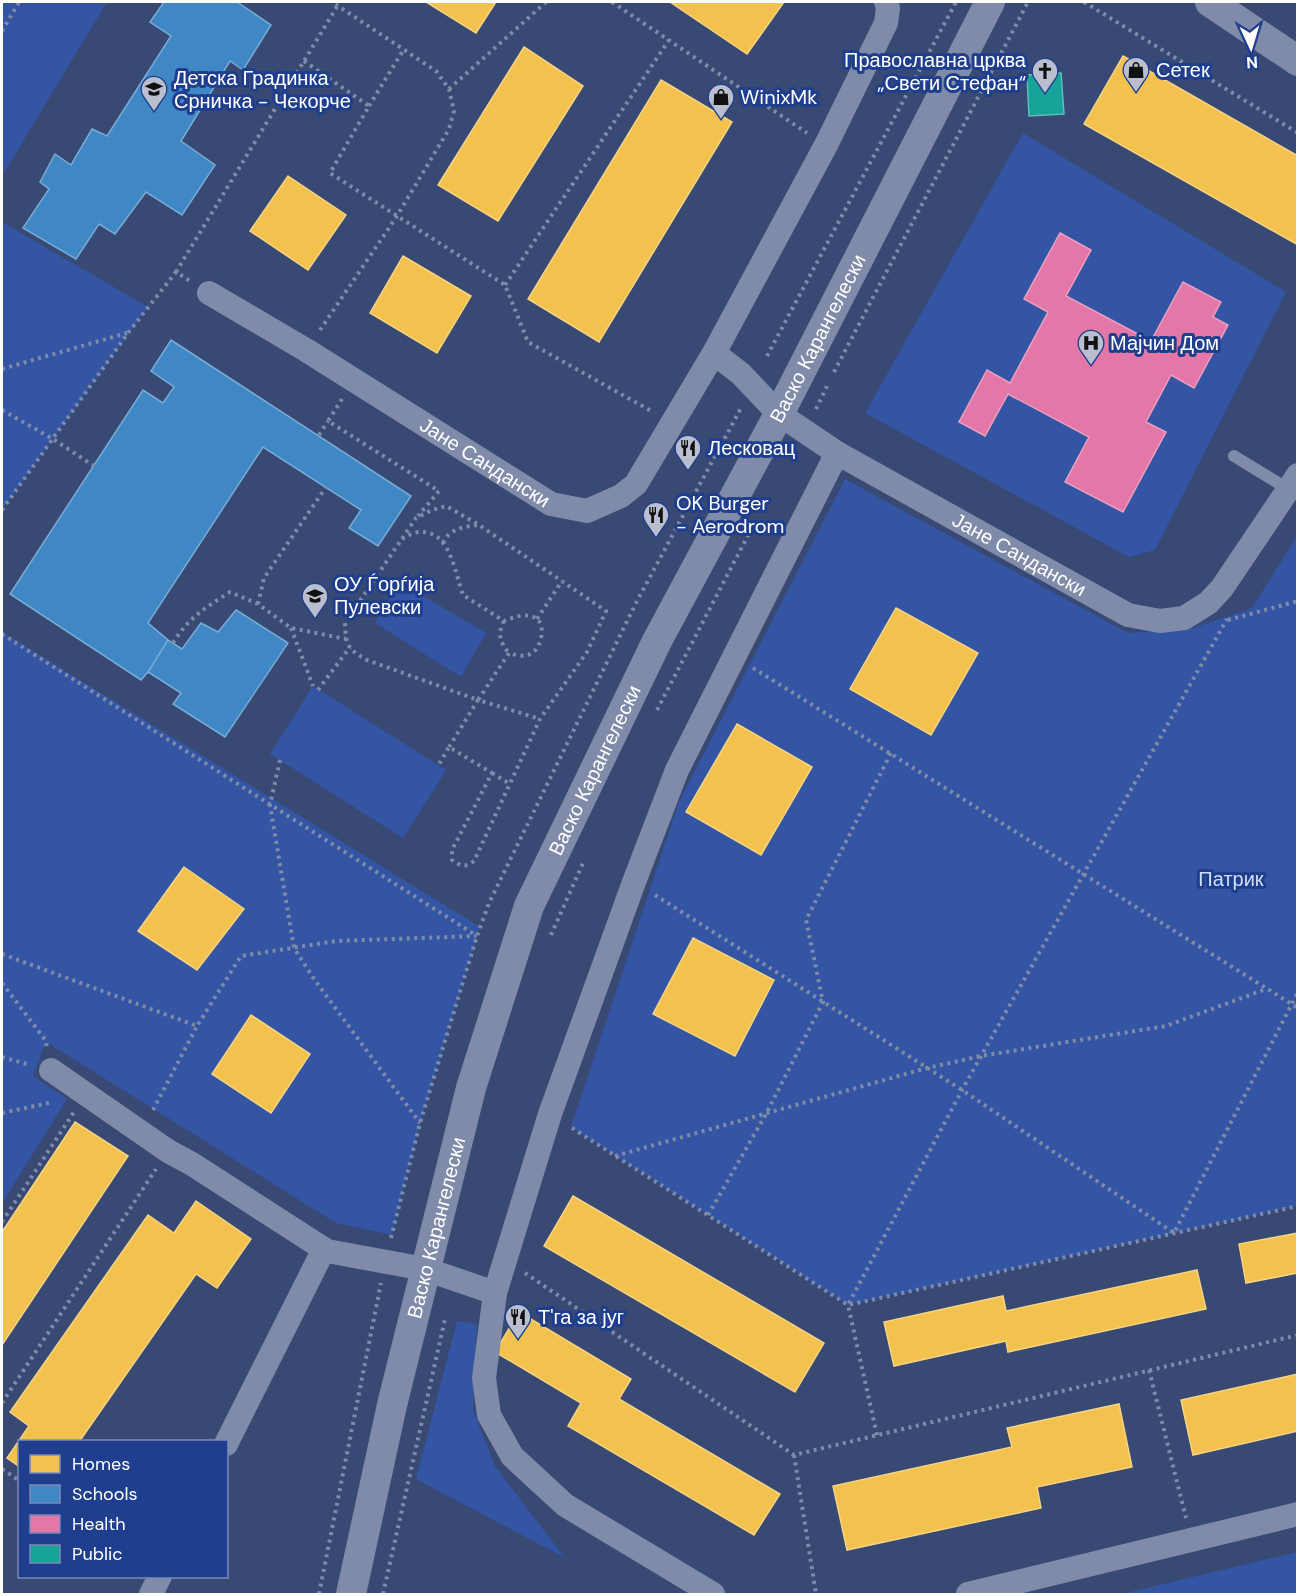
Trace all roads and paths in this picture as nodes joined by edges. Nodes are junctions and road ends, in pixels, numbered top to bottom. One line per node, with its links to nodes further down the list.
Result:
1 (19, 2): 12 (path)
2 (332, 2): 11 (path)
3 (546, 2): 17 (path)
4 (612, 2): 13 (path)
5 (886, 2): 20 (street, Јане Сандански)
6 (956, 2): 28 (path)
7 (990, 2): 32 (street, Васко Карангелески)
8 (1028, 2): 33 (path)
9 (1084, 2): 19 (path)
10 (1210, 2): 16 (street)
11 (338, 5): 14 (path); 15 (path)
12 (2, 31)
13 (669, 40): 20 (path); 23 (path)
14 (404, 49): 17 (path); 18 (path)
15 (304, 61): 18 (path); 22 (path)
16 (1298, 61)
17 (448, 89): 21 (path)
18 (369, 106): 21 (path)
19 (1298, 134)
20 (826, 145): 27 (street, Јане Сандански)
21 (397, 216): 23 (path); 26 (path)
22 (176, 272): 24 (path); 25 (path)
23 (505, 285): 35 (path)
24 (209, 293): 26 (street, Јане Сандански)
25 (128, 333): 29 (path); 37 (path)
26 (306, 350): 30 (street, Јане Сандански)
27 (714, 353): 32 (street, Јане Сандански); 35 (street, Јане Сандански)
28 (767, 356)
29 (2, 369)
30 (354, 381): 34 (path); 35 (street, Јане Сандански)
31 (2, 410): 37 (path)
32 (779, 414): 38 (street, Јане Сандански); 107 (street, Васко Карангелески)
33 (811, 418)
34 (328, 421): 36 (path); 45 (path)
35 (672, 423)
36 (319, 435)
37 (53, 439): 40 (path); 43 (path)
38 (837, 453): 51 (street, Јане Сандански); 62 (street)
39 (1234, 456): 41 (lane)
40 (94, 466)
41 (1293, 482): 51 (street, Јане Сандански)
42 (326, 487): 52 (path)
43 (2, 510)
44 (761, 511): 66 (path)
45 (416, 518): 46 (path); 47 (path)
46 (479, 525): 48 (path); 49 (path)
47 (402, 538): 48 (path); 58 (path)
48 (443, 543): 55 (path)
49 (562, 581): 53 (path); 67 (path)
50 (1298, 601): 54 (path)
51 (1208, 603): 54 (path)
52 (258, 604): 56 (path); 59 (path)
53 (537, 619): 55 (path); 61 (path)
54 (1228, 620): 76 (path)
55 (504, 621): 61 (path)
56 (291, 628): 58 (path); 63 (path)
57 (2, 634): 74 (path)
58 (346, 639): 60 (path)
59 (173, 643)
60 (350, 646): 64 (path); 65 (path)
61 (509, 653): 65 (path)
62 (735, 656): 69 (path); 77 (street)
63 (313, 686)
64 (318, 690)
65 (478, 700): 67 (path); 68 (path)
66 (656, 711)
67 (540, 719): 73 (path)
68 (449, 747): 71 (path); 72 (path)
69 (891, 753): 76 (path); 84 (path)
70 (280, 760): 74 (path)
71 (438, 766)
72 (492, 773): 73 (path); 73 (path)
73 (510, 784)
74 (270, 805): 79 (path); 79 (path)
75 (584, 861): 78 (path)
76 (1085, 874): 82 (path); 88 (path)
77 (634, 882): 84 (path); 94 (street)
78 (550, 937)
79 (294, 948): 87 (path); 96 (path)
80 (2, 954): 87 (path)
81 (2, 983): 90 (path)
82 (1266, 989): 85 (path); 88 (path)
83 (1298, 992): 85 (path)
84 (823, 1002): 89 (path); 95 (path)
85 (1291, 1003): 86 (path); 103 (path)
86 (1298, 1008)
87 (197, 1026): 97 (path)
88 (981, 1056): 89 (path); 91 (path)
89 (927, 1068): 91 (path); 95 (path)
90 (51, 1070): 92 (street)
91 (962, 1090): 103 (path); 109 (path)
92 (86, 1094): 93 (path); 97 (street); 102 (path)
93 (2, 1113)
94 (550, 1114): 99 (path); 105 (street)
95 (765, 1114): 99 (path); 101 (path)
96 (420, 1123)
97 (141, 1133): 98 (street)
98 (168, 1151): 104 (street); 113 (path)
99 (615, 1156): 101 (path)
100 (1298, 1206): 103 (path)
101 (708, 1215): 109 (path)
102 (2, 1222)
103 (1174, 1233): 109 (path)
104 (324, 1249): 106 (street); 115 (street)
105 (506, 1260): 108 (street); 116 (path)
106 (386, 1262): 107 (street); 123 (path)
107 (425, 1269): 108 (street); 124 (street, Васко Карангелески)
108 (495, 1293): 126 (street)
109 (848, 1305): 114 (path)
110 (445, 1319): 125 (path)
111 (1298, 1335): 112 (path)
112 (1149, 1370): 114 (path); 120 (path)
113 (2, 1403)
114 (877, 1435): 116 (path)
115 (228, 1440)
116 (794, 1455): 127 (path)
117 (2, 1469): 118 (path)
118 (18, 1480)
119 (1298, 1514): 120 (street)
120 (1191, 1540): 128 (street)
121 (159, 1578): 122 (street)
122 (151, 1594)
123 (319, 1594)
124 (351, 1594)
125 (383, 1594)
126 (713, 1594)
127 (816, 1594)
128 (968, 1594)

